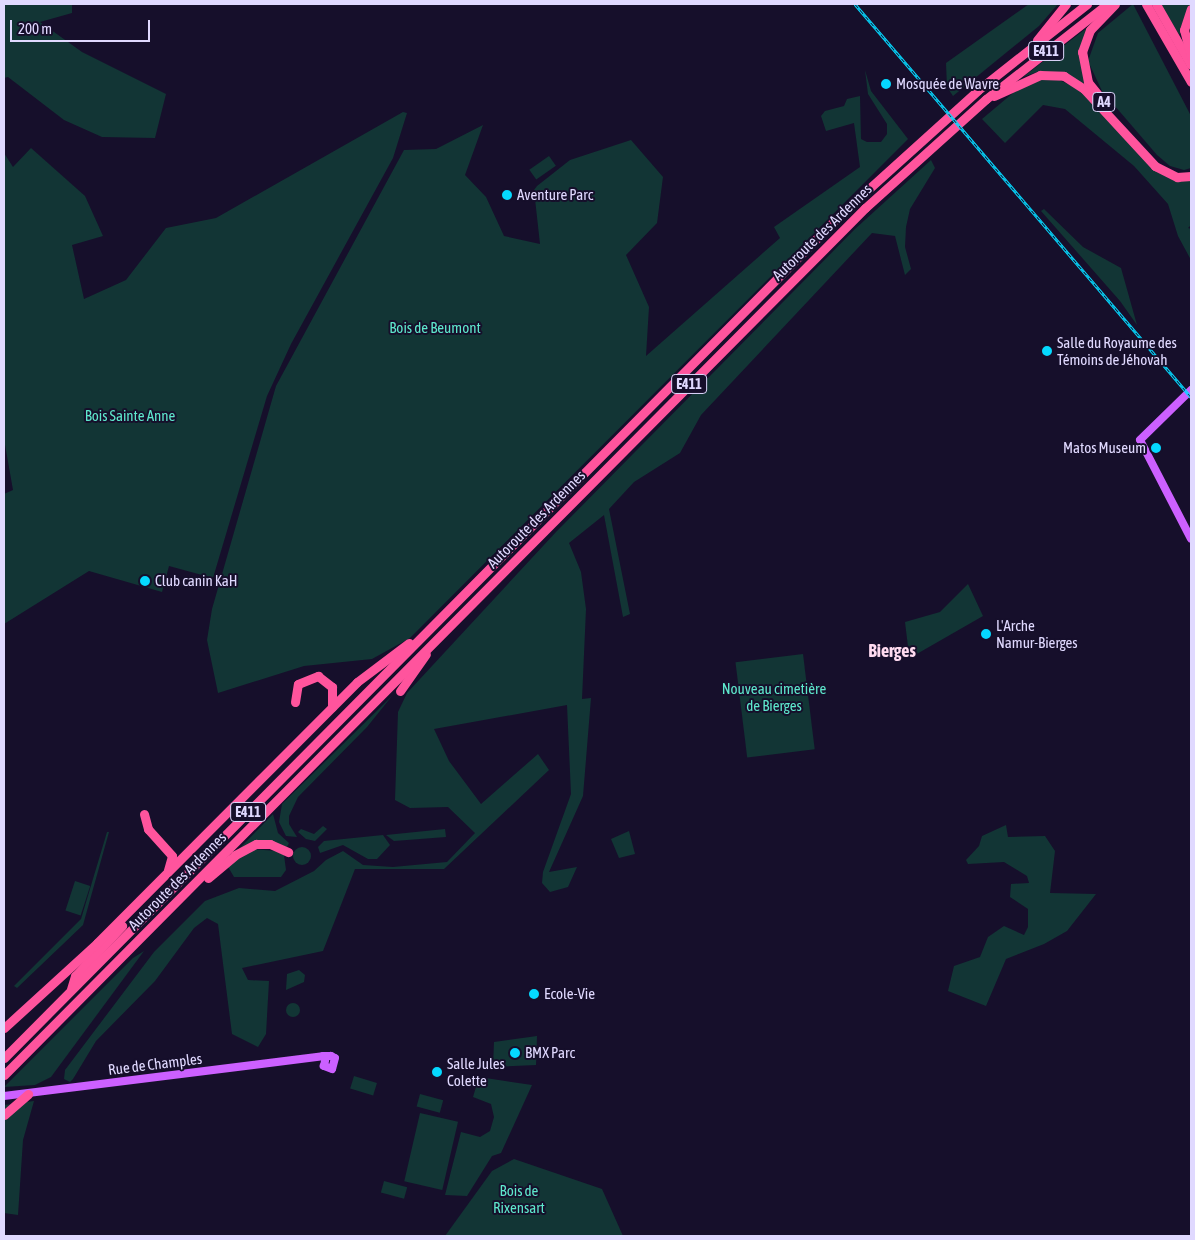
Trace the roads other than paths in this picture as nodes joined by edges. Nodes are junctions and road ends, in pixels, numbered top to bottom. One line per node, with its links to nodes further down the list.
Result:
1 (1066, 4): 8 (highway)
2 (1087, 4): 8 (highway, Autoroute des Ardennes / E411)
3 (1107, 4): 11 (highway, Autoroute des Ardennes / E411)
4 (1115, 4): 12 (highway, A4)
5 (1146, 4): 10 (highway)
6 (1156, 4): 9 (highway)
7 (1191, 9): 9 (highway)
8 (1036, 44): 18 (highway, Autoroute des Ardennes / E411)
9 (1191, 64)
10 (1191, 82)
11 (986, 99): 13 (highway, A4); 19 (highway, Autoroute des Ardennes / E411)
12 (1191, 171)
13 (1191, 176)
14 (1191, 390): 15 (main road)
15 (1159, 421): 16 (main road); 16 (main road)
16 (1145, 449): 17 (main road)
17 (1191, 539)
18 (424, 634): 22 (highway); 28 (highway, Autoroute des Ardennes / E411)
19 (431, 644): 20 (highway); 26 (highway, Autoroute des Ardennes / E411)
20 (400, 691)
21 (296, 702): 22 (highway)
22 (332, 707): 25 (highway)
23 (144, 814): 25 (highway)
24 (288, 852): 26 (highway)
25 (166, 875): 27 (highway)
26 (198, 880): 32 (highway, Autoroute des Ardennes / E411)
27 (154, 887): 28 (highway); 29 (highway)
28 (71, 991): 30 (highway, Autoroute des Ardennes / E411)
29 (4, 1028)
30 (4, 1058)
31 (325, 1060): 33 (main road, Rue de Champles)
32 (4, 1075)
33 (24, 1095): 34 (main road, Rue de Champles); 35 (highway)
34 (4, 1096)
35 (4, 1115)

